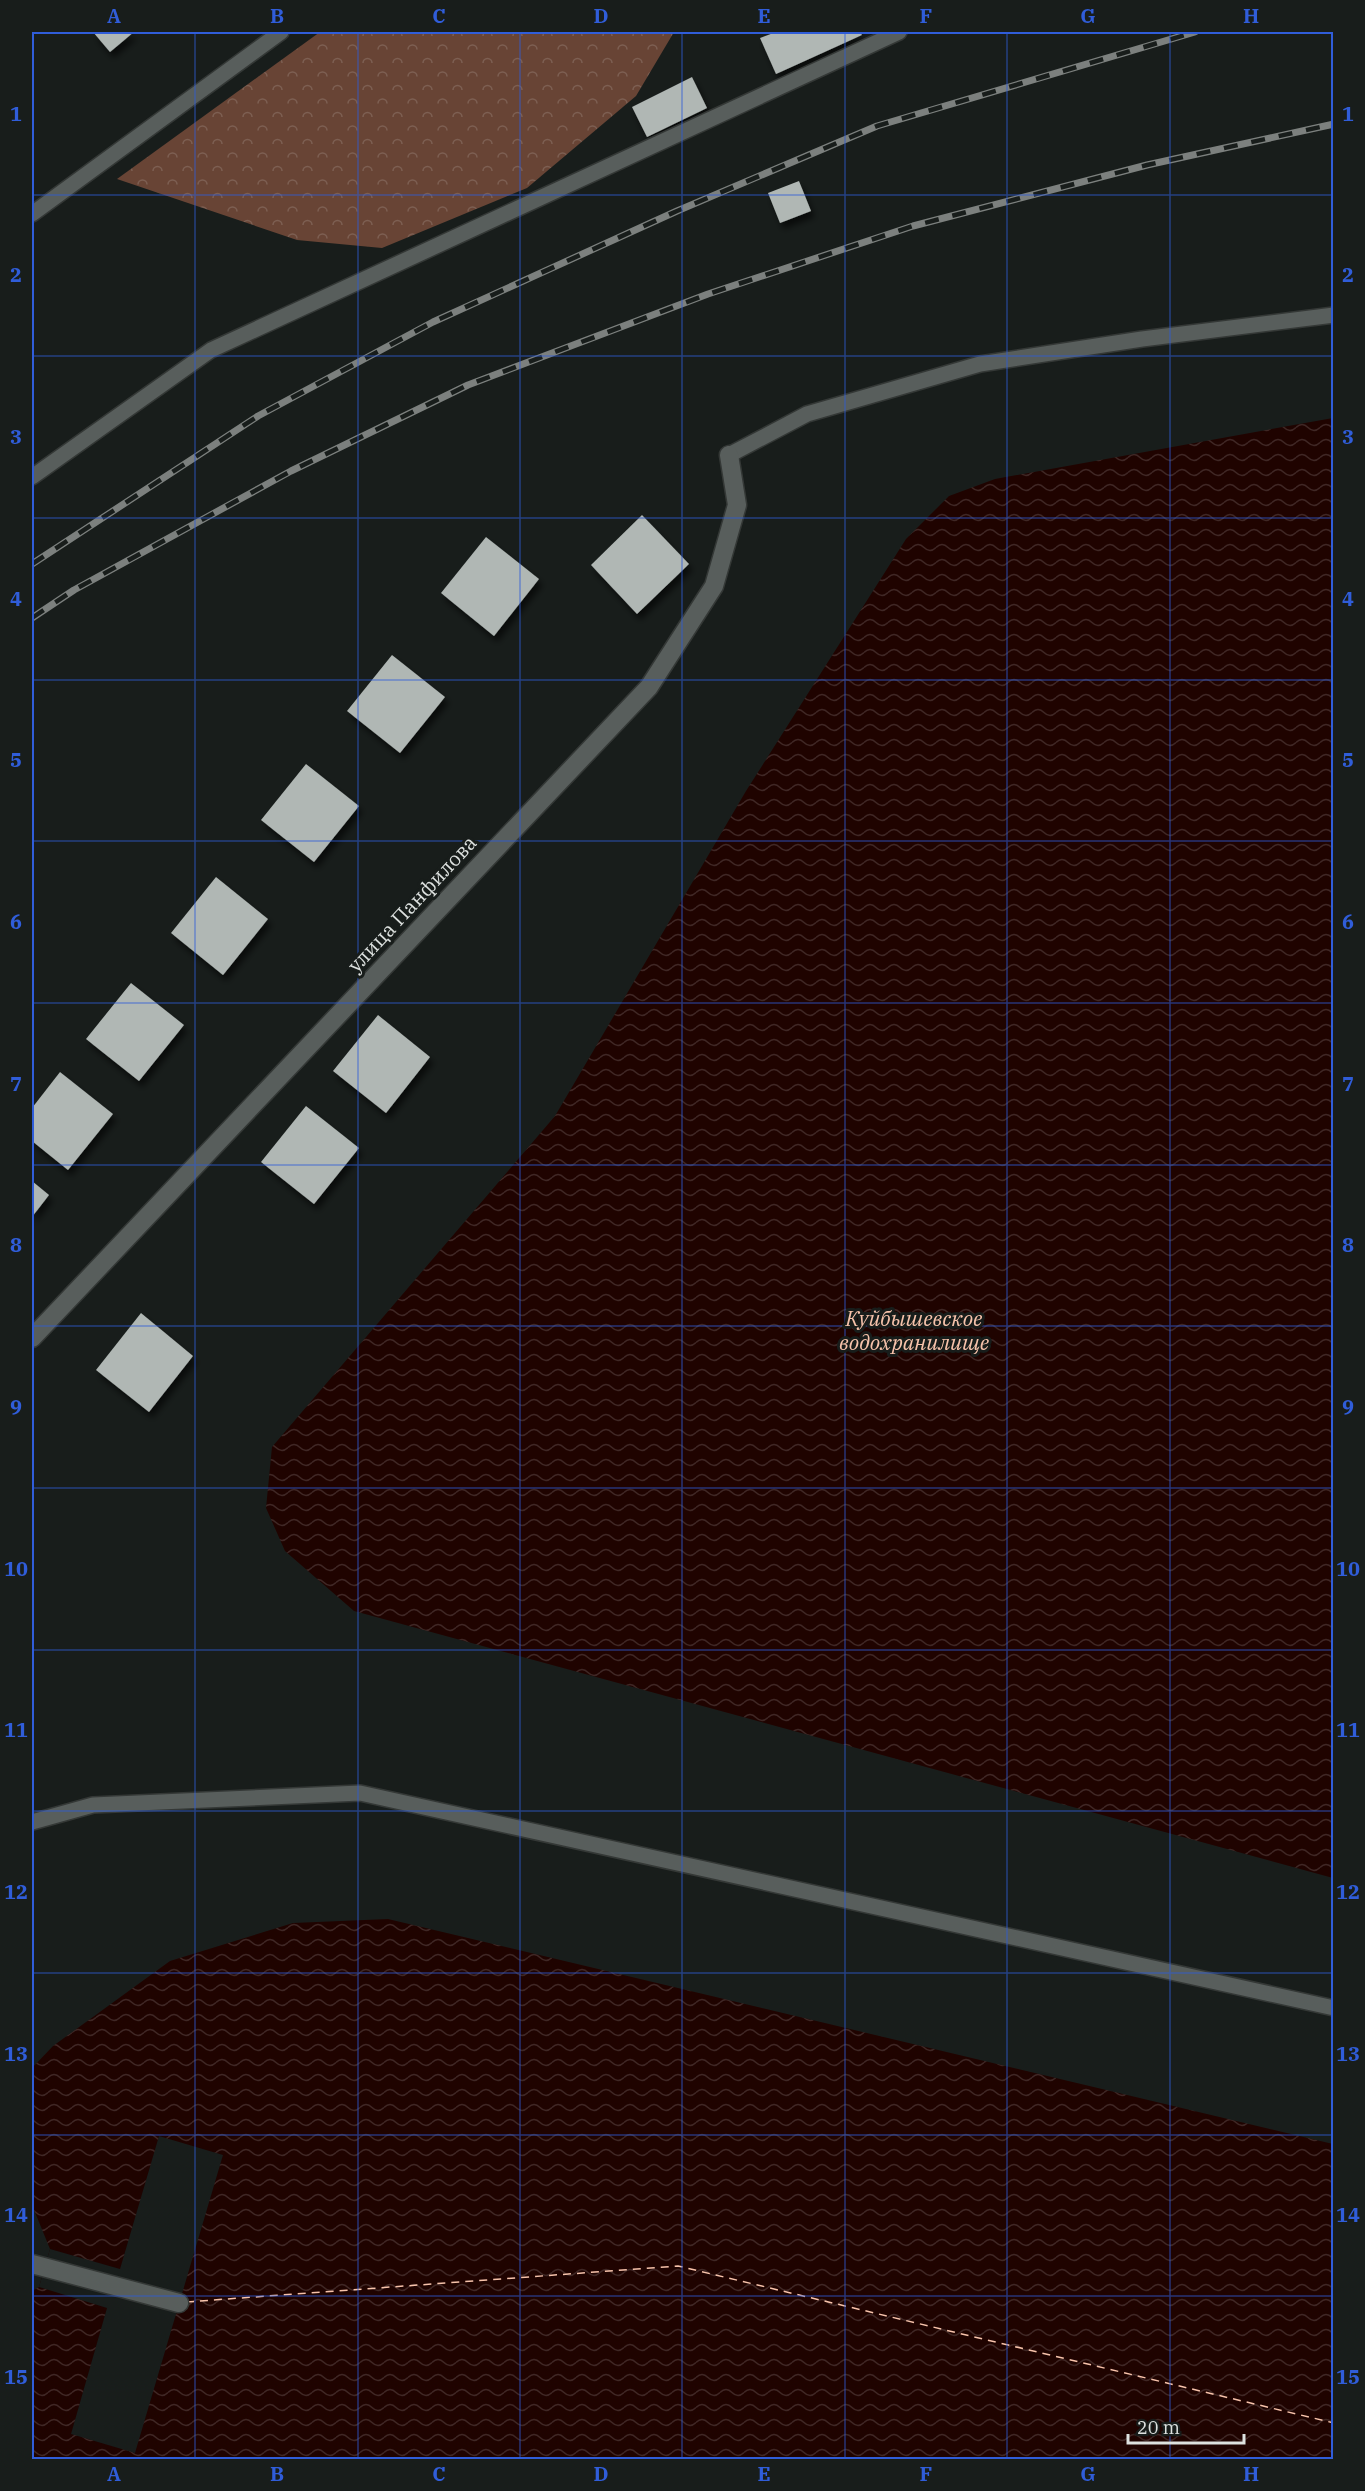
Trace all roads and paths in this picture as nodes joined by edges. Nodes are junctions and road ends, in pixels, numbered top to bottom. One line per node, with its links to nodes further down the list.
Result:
1 (281, 32): 3 (lane)
2 (899, 32): 6 (lane)
3 (32, 214)
4 (1334, 315): 5 (lane)
5 (729, 455): 7 (street, улица Панфилова)
6 (32, 477)
7 (32, 1338)
8 (32, 1822): 9 (lane)
9 (1334, 2008)
10 (32, 2264): 11 (street)
11 (179, 2303)

